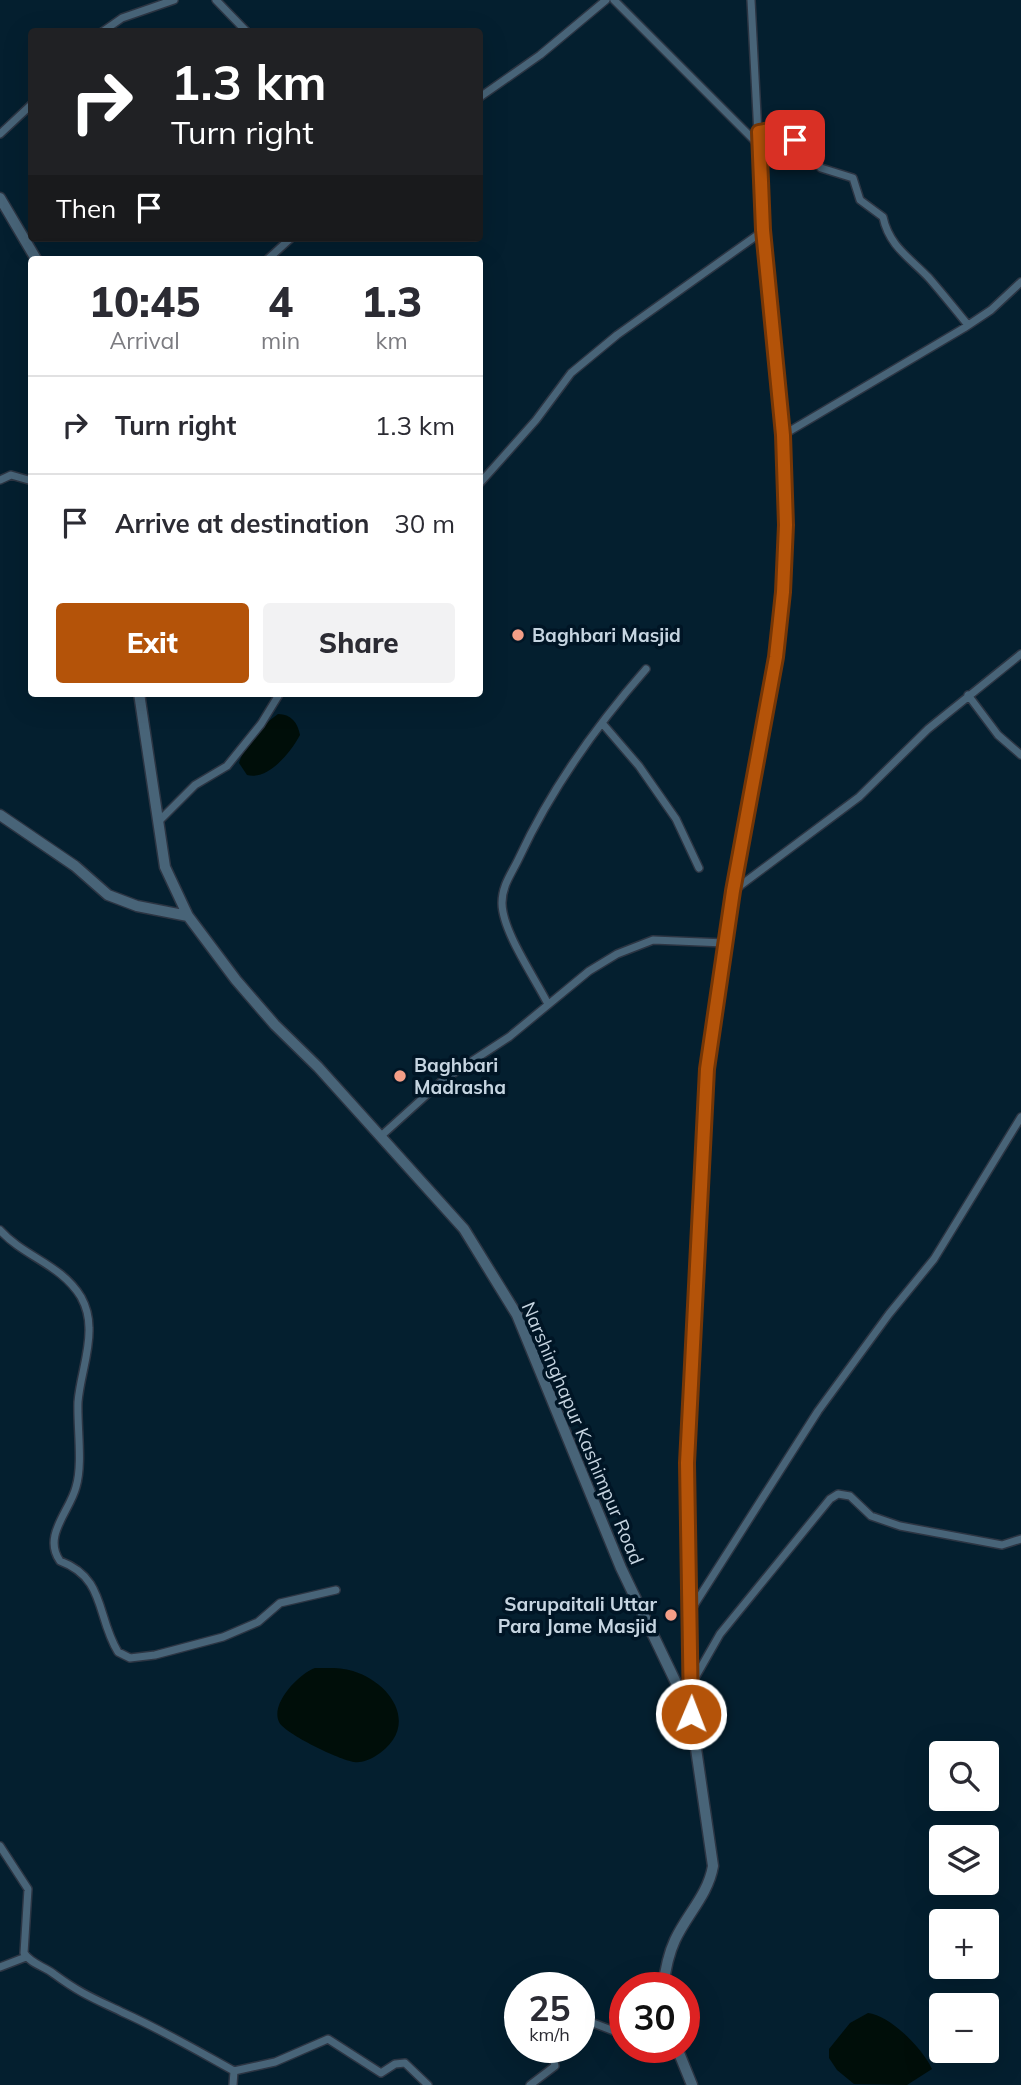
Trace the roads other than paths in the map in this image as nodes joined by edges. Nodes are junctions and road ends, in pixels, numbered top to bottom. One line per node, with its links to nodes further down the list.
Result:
1 (174, 0): 6 (street)
2 (216, 0): 7 (street)
3 (606, 0): 8 (street)
4 (614, 0): 12 (street)
5 (751, 0): 10 (street)
6 (108, 28)
7 (243, 28)
8 (483, 95)
9 (28, 108): 11 (street)
10 (759, 132): 12 (street); 19 (street)
11 (0, 134)
12 (759, 145): 14 (street)
13 (0, 198): 16 (main road)
14 (763, 230): 20 (street); 23 (street)
15 (286, 242): 17 (street)
16 (34, 256)
17 (271, 256)
18 (1021, 282): 19 (street)
19 (968, 325): 20 (street)
20 (783, 435): 34 (street)
21 (0, 480): 22 (street)
22 (28, 480)
23 (483, 481)
24 (1021, 654): 26 (street)
25 (646, 668): 29 (street)
26 (968, 695): 30 (street); 34 (street)
27 (140, 697): 32 (main road, Narshinghapur Kashimpur Road)
28 (278, 697): 32 (street)
29 (602, 723): 33 (street); 37 (street)
30 (1021, 755)
31 (0, 815): 35 (main road)
32 (158, 822): 35 (main road, Narshinghapur Kashimpur Road)
33 (699, 868)
34 (733, 891): 36 (street)
35 (188, 916): 39 (main road, Narshinghapur Kashimpur Road)
36 (725, 943): 37 (street); 43 (street)
37 (548, 1004): 39 (street)
38 (1021, 1117): 43 (street)
39 (381, 1136): 45 (main road, Narshinghapur Kashimpur Road)
40 (0, 1230): 42 (street)
41 (1021, 1539): 44 (street)
42 (336, 1590)
43 (690, 1612): 44 (street)
44 (692, 1684): 45 (street)
45 (691, 1714): 49 (main road, Narshinghapur Kashimpur Road)
46 (0, 1846): 47 (street)
47 (26, 1957): 48 (street); 52 (street)
48 (0, 1967)
49 (666, 1972)
50 (554, 2063): 55 (street)
51 (683, 2063): 56 (main road)
52 (234, 2071): 53 (street); 54 (street)
53 (233, 2085)
54 (428, 2085)
55 (530, 2085)
56 (692, 2085)

